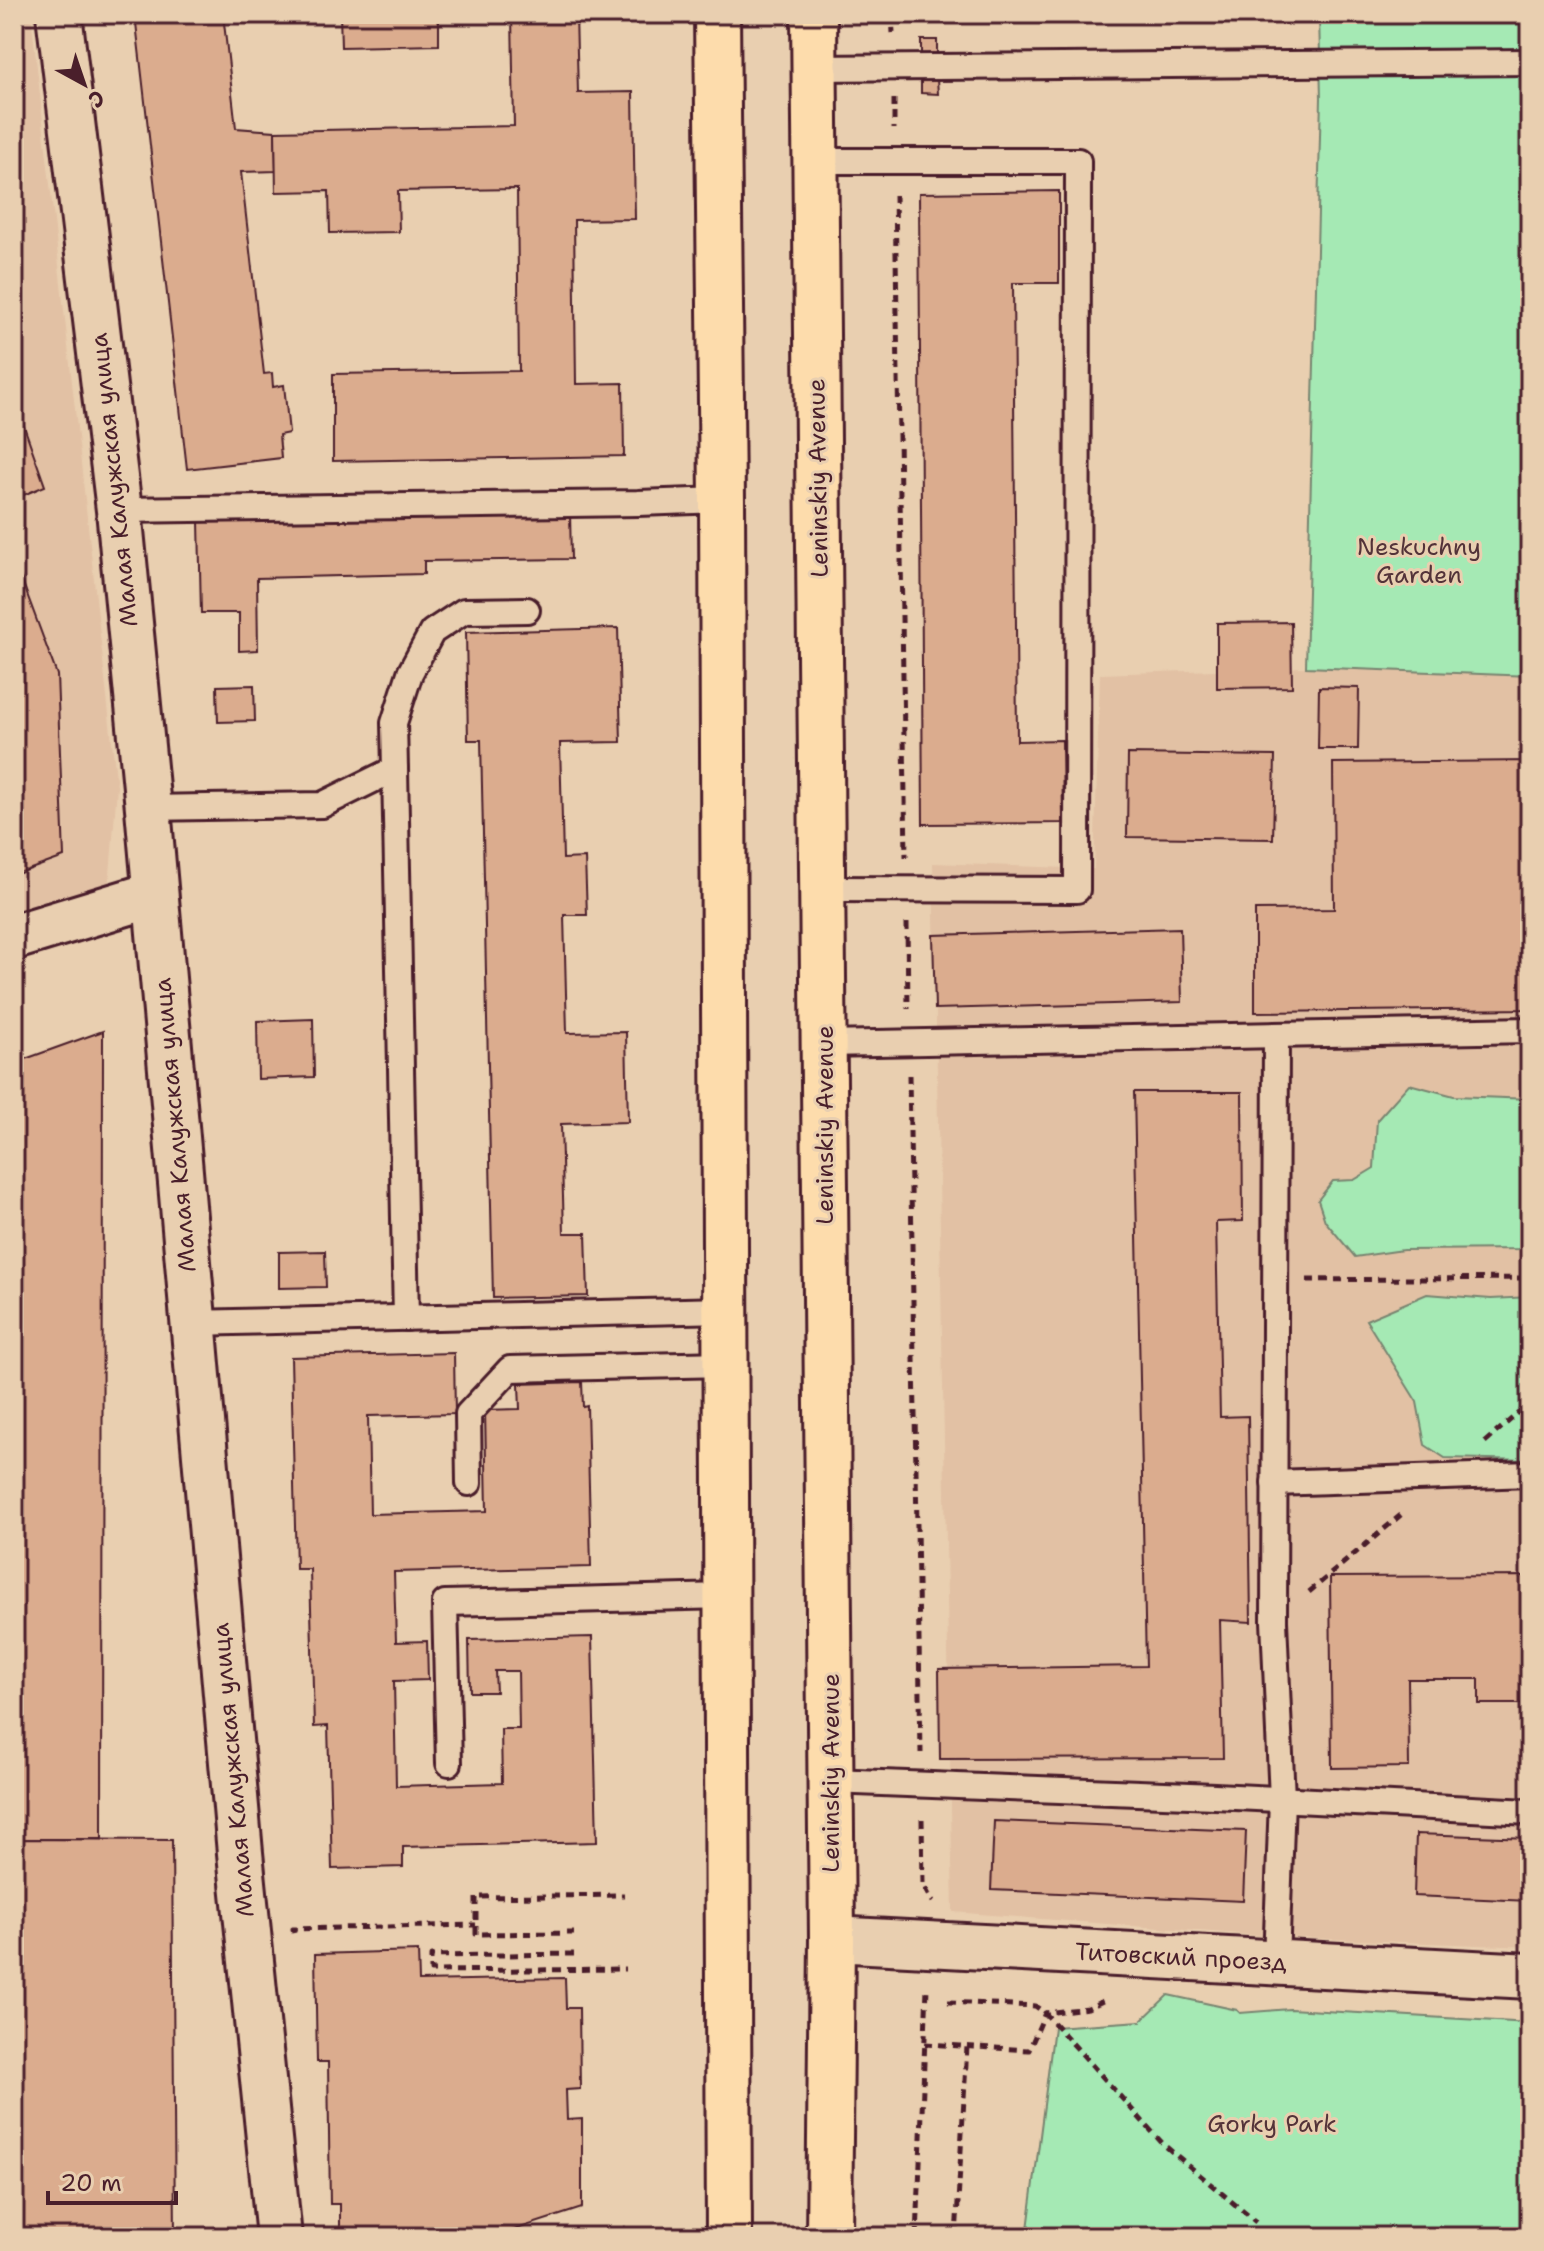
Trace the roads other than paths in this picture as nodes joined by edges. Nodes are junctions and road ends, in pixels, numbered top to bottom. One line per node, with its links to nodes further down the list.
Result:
1 (59, 14): 8 (street, Малая Калужская улица)
2 (717, 14): 7 (main road)
3 (814, 14): 5 (main road, Leninskiy Avenue)
4 (1530, 62): 5 (lane)
5 (814, 68): 6 (main road, Leninskiy Avenue)
6 (815, 161): 12 (main road, Leninskiy Avenue); 13 (lane)
7 (722, 500): 8 (lane); 20 (main road)
8 (119, 510): 11 (street, Малая Калужская улица)
9 (527, 610): 10 (lane)
10 (395, 769): 11 (lane); 21 (lane)
11 (148, 808): 15 (street, Малая Калужская улица)
12 (822, 889): 13 (lane); 19 (main road, Leninskiy Avenue)
13 (907, 889): 14 (lane)
14 (878, 890)
15 (155, 894): 16 (street); 22 (street, Малая Калужская улица)
16 (14, 937)
17 (1530, 1030): 18 (lane)
18 (1276, 1035): 19 (lane); 26 (lane)
19 (825, 1044): 29 (main road, Leninskiy Avenue)
20 (725, 1310): 21 (lane); 23 (main road)
21 (406, 1318): 22 (lane)
22 (193, 1323): 35 (street, Малая Калужская улица)
23 (726, 1364): 25 (lane); 27 (main road)
24 (1530, 1474): 26 (lane)
25 (469, 1483)
26 (1274, 1483): 30 (lane)
27 (726, 1596): 28 (lane); 36 (main road)
28 (449, 1763)
29 (831, 1781): 30 (lane); 32 (main road, Leninskiy Avenue)
30 (1282, 1799): 31 (lane); 33 (lane)
31 (1530, 1812)
32 (832, 1939): 33 (street, Титовский проезд); 37 (main road, Leninskiy Avenue)
33 (1276, 1961): 34 (street, Титовский проезд)
34 (1530, 1976)
35 (279, 2237)
36 (729, 2237)
37 (829, 2237)

